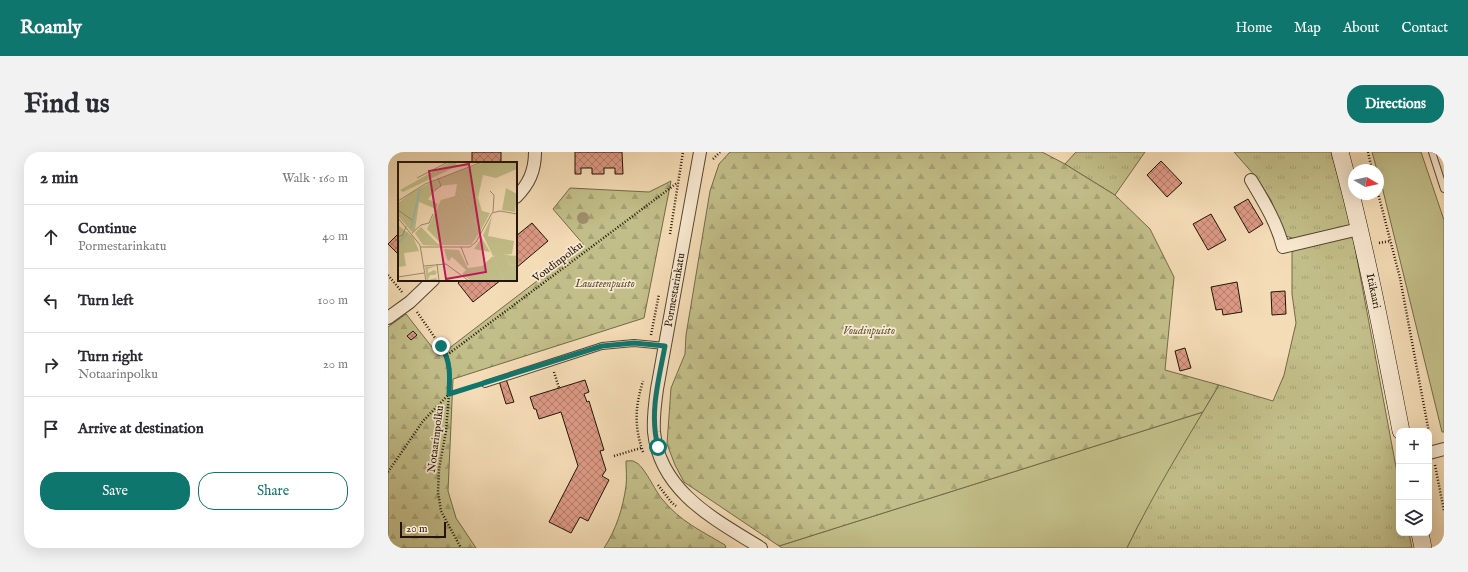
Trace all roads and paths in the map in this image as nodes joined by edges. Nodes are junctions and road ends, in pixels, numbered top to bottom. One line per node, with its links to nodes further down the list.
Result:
1 (535, 152): 10 (street)
2 (683, 152): 18 (path, Voudinpolku)
3 (700, 152): 17 (street, Pormestarinkatu)
4 (1340, 152): 12 (street, Itäkaari)
5 (1368, 152): 7 (path)
6 (1432, 152): 9 (lane)
7 (1371, 164)
8 (1251, 180): 12 (street)
9 (1444, 189)
10 (517, 196)
11 (1380, 200): 25 (path)
12 (1359, 229): 23 (street, Itäkaari)
13 (388, 275): 15 (path, Notaarinpolku)
14 (432, 281): 15 (street)
15 (410, 302): 16 (street); 18 (path, Notaarinpolku)
16 (388, 318)
17 (665, 346): 19 (lane); 31 (street, Pormestarinkatu)
18 (447, 355): 22 (path, Notaarinpolku)
19 (551, 363): 20 (lane); 21 (path)
20 (486, 384): 22 (path)
21 (559, 388)
22 (449, 394): 27 (path); 30 (path, Notaarinpolku)
23 (1400, 428)
24 (642, 448): 26 (path)
25 (1435, 451): 28 (path)
26 (614, 456)
27 (388, 472)
28 (1444, 511)
29 (1420, 536): 32 (street)
30 (461, 548)
31 (761, 548)
32 (1422, 548)

